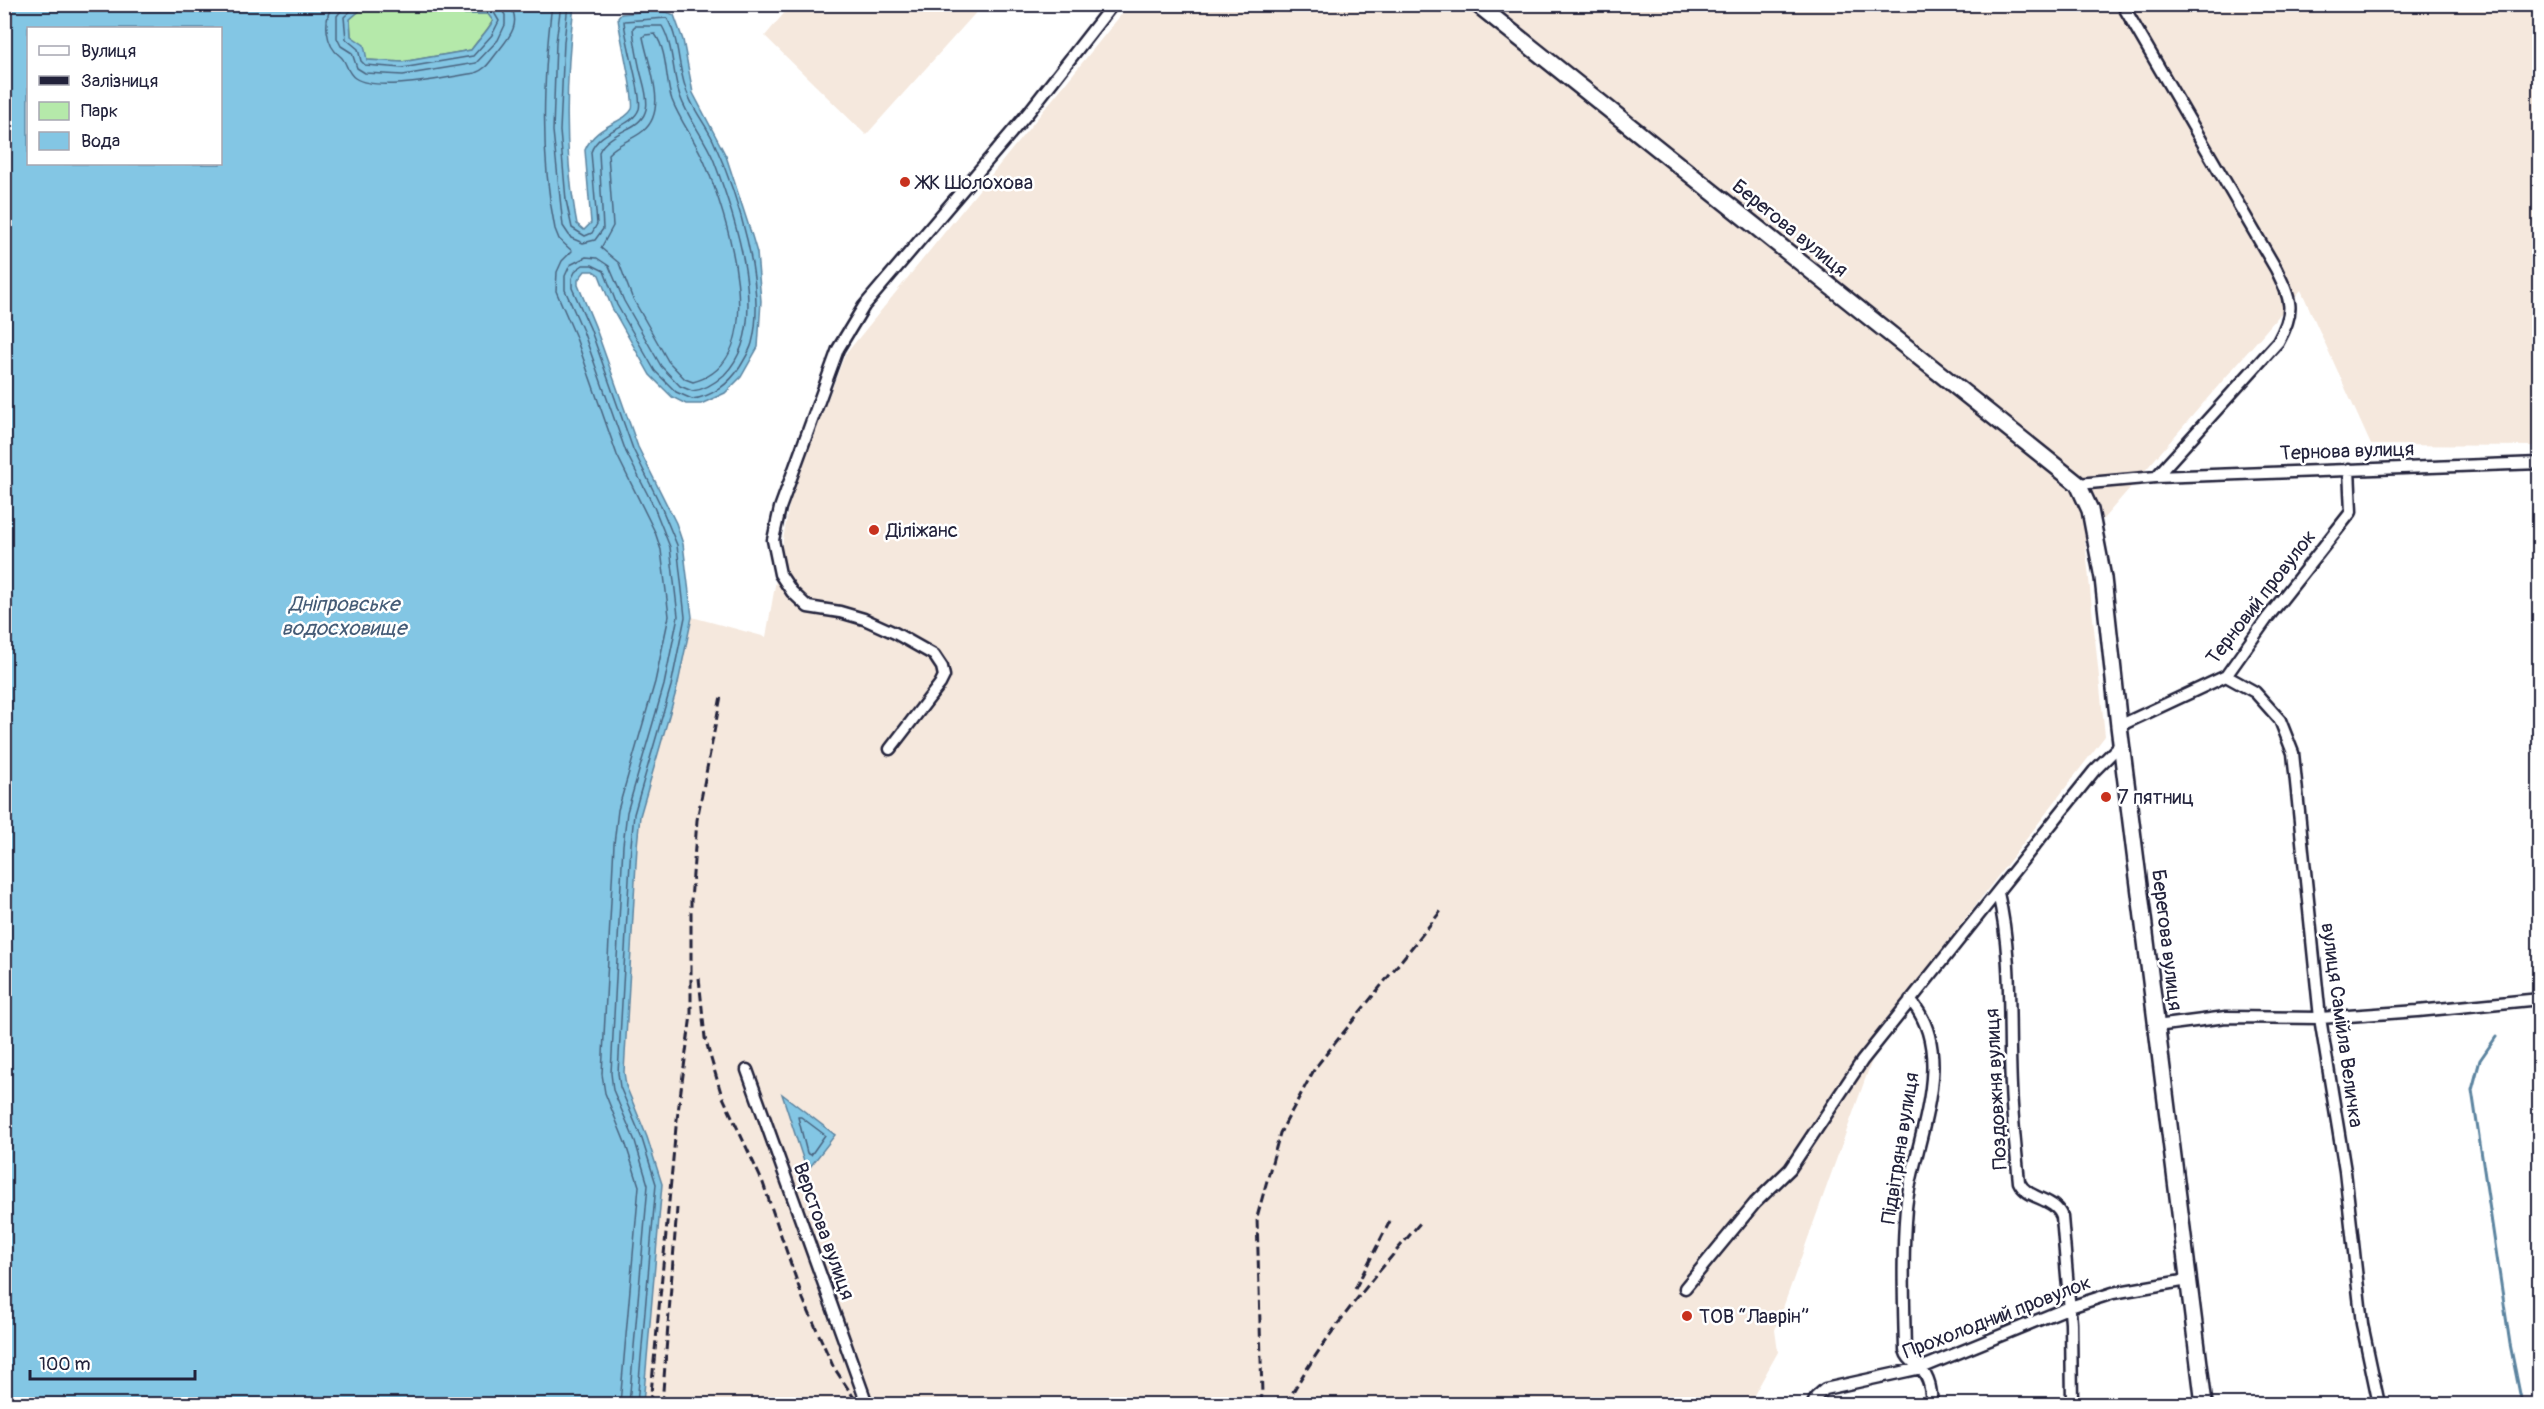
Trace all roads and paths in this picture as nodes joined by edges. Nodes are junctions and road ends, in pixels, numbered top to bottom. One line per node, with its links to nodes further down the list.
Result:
1 (1113, 4): 11 (street)
2 (1477, 4): 7 (street, Берегова вулиця)
3 (2122, 4): 6 (street)
4 (2540, 463): 5 (street, Тернова вулиця)
5 (2349, 469): 6 (street, Тернова вулиця); 8 (street, Терновий провулок)
6 (2156, 477): 7 (street)
7 (2078, 484): 9 (street, Берегова вулиця)
8 (2226, 676): 9 (street, Терновий провулок); 15 (street, вулиця Самійла Величка)
9 (2119, 726): 10 (street, Берегова вулиця)
10 (2121, 744): 12 (street); 16 (street, Берегова вулиця)
11 (890, 749)
12 (1998, 893): 14 (street); 20 (street, Поздовжня вулиця)
13 (2540, 999): 15 (street)
14 (1910, 1000): 19 (street); 21 (street, Підвітряна вулиця)
15 (2320, 1018): 16 (street); 27 (street, вулиця Самійла Величка)
16 (2156, 1026): 18 (street, Берегова вулиця)
17 (747, 1070): 22 (street, Верстова вулиця)
18 (2188, 1280): 20 (street, Прохолодний провулок); 26 (street, Берегова вулиця)
19 (1684, 1288)
20 (2070, 1307): 21 (street, Прохолодний провулок); 25 (street, Поздовжня вулиця)
21 (1921, 1368): 23 (street, Прохолодний провулок); 24 (street, Підвітряна вулиця)
22 (867, 1404)
23 (1813, 1404)
24 (1932, 1404)
25 (2072, 1404)
26 (2204, 1404)
27 (2379, 1404)

